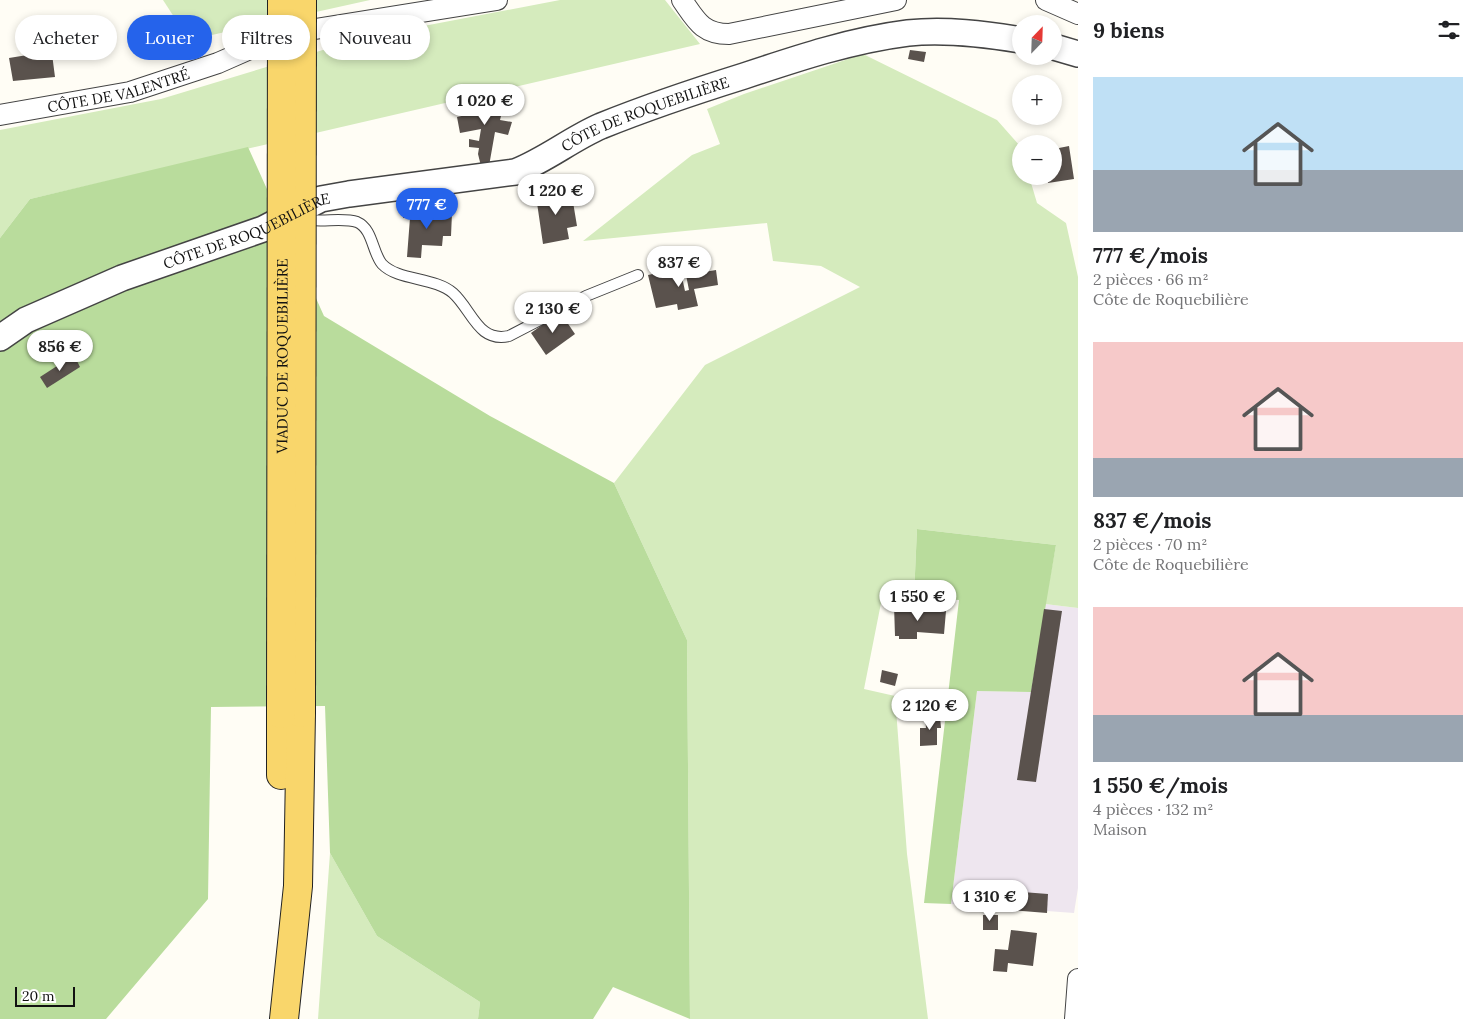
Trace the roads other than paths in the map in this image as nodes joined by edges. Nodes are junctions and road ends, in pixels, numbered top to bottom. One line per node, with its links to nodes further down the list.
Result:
1 (282, 0): 15 (main road, VIADUC DE ROQUEBILIÈRE, bridge)
2 (302, 0): 15 (main road, VIADUC DE ROQUEBILIÈRE, bridge)
3 (497, 0): 11 (street, CÔTE DE VALENTRÉ)
4 (682, 0): 5 (street)
5 (896, 0)
6 (1046, 0): 7 (street)
7 (1078, 14)
8 (1012, 38): 12 (street, CÔTE DE ROQUEBILIÈRE)
9 (1062, 49): 10 (street)
10 (1078, 54)
11 (0, 115)
12 (290, 216): 13 (lane); 14 (street, CÔTE DE ROQUEBILIÈRE)
13 (638, 275)
14 (0, 338)
15 (291, 713): 17 (main road)
16 (1078, 979): 18 (street)
17 (283, 1019)
18 (1075, 1019)

